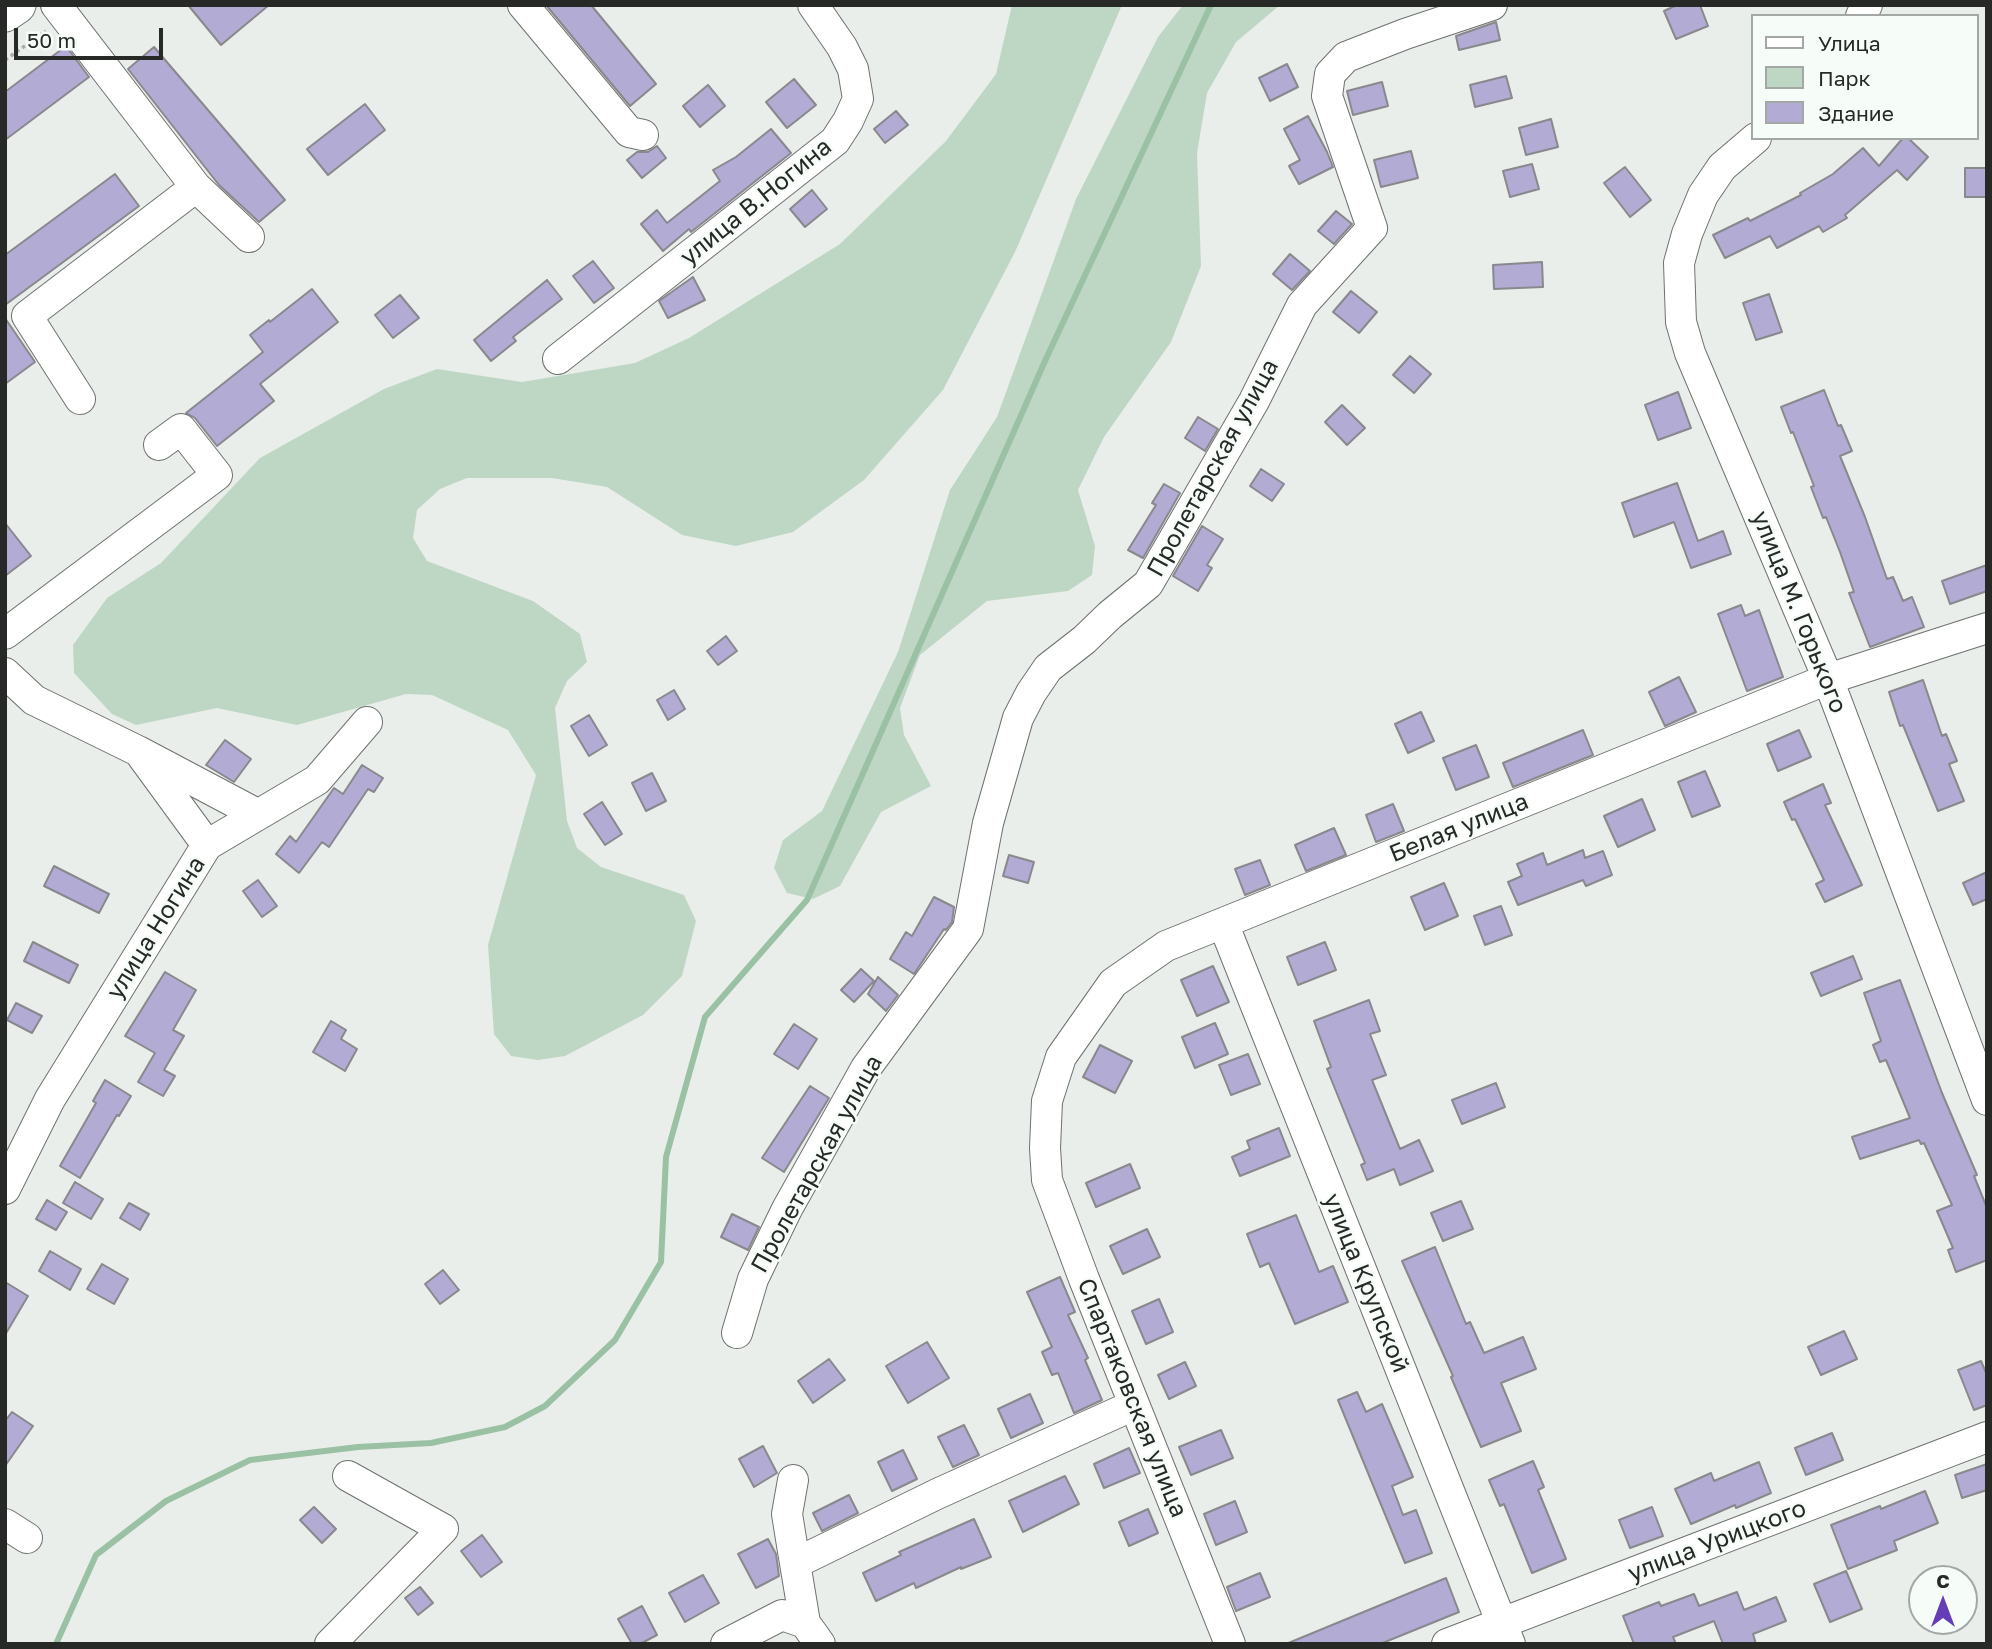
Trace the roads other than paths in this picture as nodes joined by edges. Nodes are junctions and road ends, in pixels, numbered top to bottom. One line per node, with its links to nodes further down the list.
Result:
1 (17, 5): 6 (main road)
2 (523, 5): 7 (street)
3 (813, 5): 11 (street, улица В.Ногина)
4 (1492, 5): 26 (street, Пролетарская улица)
5 (60, 11): 9 (street)
6 (5, 13)
7 (643, 135)
8 (1754, 140): 17 (street, улица М. Горького)
9 (196, 187): 10 (street); 12 (street)
10 (249, 237)
11 (558, 359)
12 (80, 399)
13 (159, 445): 15 (street)
14 (1987, 628): 17 (street, Белая улица)
15 (5, 634)
16 (5, 673): 19 (street)
17 (1828, 679): 22 (street, Белая улица); 23 (street, улица М. Горького)
18 (367, 722): 20 (street, улица Ногина)
19 (138, 751): 20 (street); 21 (street)
20 (257, 814): 21 (street, улица Ногина)
21 (207, 845): 25 (street, улица Ногина)
22 (1223, 923): 24 (street, Белая улица); 33 (street, улица Крупской)
23 (1987, 1100)
24 (1045, 1148): 27 (street, Спартаковская улица)
25 (5, 1189)
26 (737, 1333)
27 (1134, 1405): 31 (street); 36 (street, Спартаковская улица)
28 (1987, 1437): 33 (street, улица Урицкого)
29 (348, 1476): 34 (street)
30 (793, 1480): 31 (street)
31 (796, 1563): 32 (street)
32 (812, 1633): 35 (street)
33 (1506, 1633): 37 (street, улица Урицкого)
34 (330, 1644)
35 (726, 1644)
36 (1230, 1644)
37 (1447, 1644)

